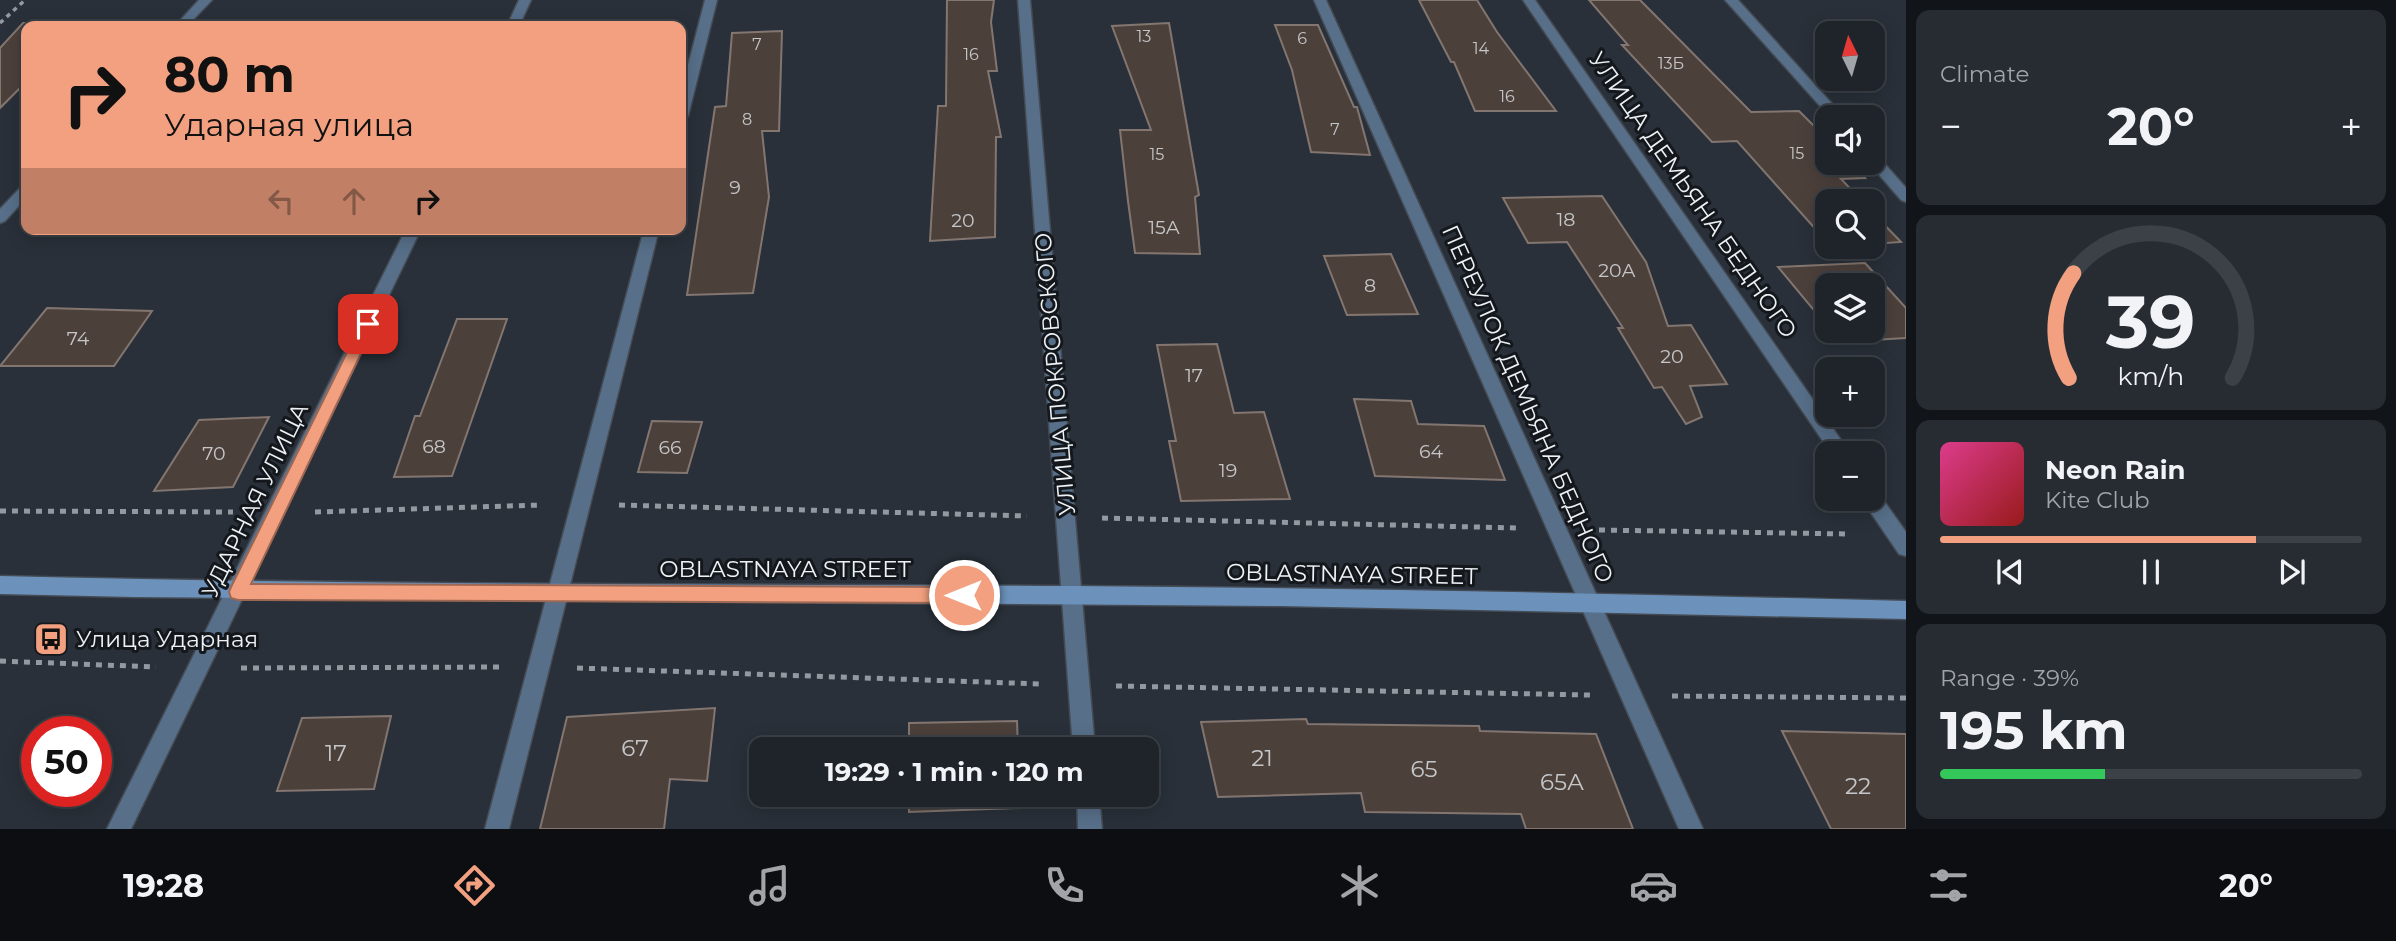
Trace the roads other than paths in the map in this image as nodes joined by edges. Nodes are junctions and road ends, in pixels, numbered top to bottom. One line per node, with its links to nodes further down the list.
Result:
1 (206, 0): 8 (street)
2 (526, 0): 9 (street)
3 (711, 0): 10 (street)
4 (1024, 0): 24 (street, УЛИЦА ПОКРОВСКОГО)
5 (1321, 0): 25 (street, ПЕРЕУЛОК ДЕМЬЯНА БЕДНОГО)
6 (1529, 0): 18 (street, УЛИЦА ДЕМЬЯНА БЕДНОГО)
7 (1731, 0): 11 (street)
8 (186, 21)
9 (516, 21)
10 (686, 97)
11 (1827, 105)
12 (1885, 173): 14 (street)
13 (21, 195): 15 (street)
14 (1906, 197)
15 (0, 218)
16 (411, 235): 22 (street, УДАРНАЯ УЛИЦА)
17 (650, 235): 23 (street)
18 (1833, 441)
19 (1880, 511): 20 (street)
20 (1902, 542)
21 (0, 585): 22 (main road, OBLASTNAYA STREET)
22 (238, 592): 23 (main road, OBLASTNAYA STREET); 29 (street, УДАРНАЯ УЛИЦА)
23 (558, 593): 24 (main road, OBLASTNAYA STREET); 30 (street)
24 (1073, 595): 25 (main road, OBLASTNAYA STREET); 27 (street, УЛИЦА ПОКРОВСКОГО)
25 (1590, 601): 26 (main road, OBLASTNAYA STREET); 32 (street, ПЕРЕУЛОК ДЕМЬЯНА БЕДНОГО)
26 (1906, 610)
27 (1083, 737)
28 (1089, 807): 31 (street)
29 (119, 829)
30 (496, 829)
31 (1090, 829)
32 (1690, 829)

